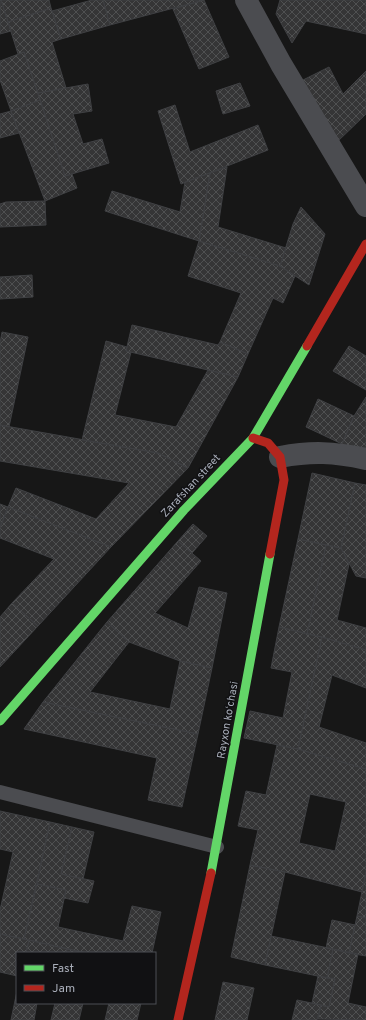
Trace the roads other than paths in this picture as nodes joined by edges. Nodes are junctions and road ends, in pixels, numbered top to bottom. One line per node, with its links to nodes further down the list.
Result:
1 (246, 0): 2 (street)
2 (366, 206)
3 (366, 244): 4 (street, Zarafshan street)
4 (253, 438): 5 (street); 7 (street, Zarafshan street)
5 (280, 457): 6 (street); 9 (street, Rayxon koʻchasi)
6 (366, 459)
7 (0, 721)
8 (0, 792): 9 (lane)
9 (217, 847): 10 (street, Rayxon koʻchasi)
10 (178, 1020)

